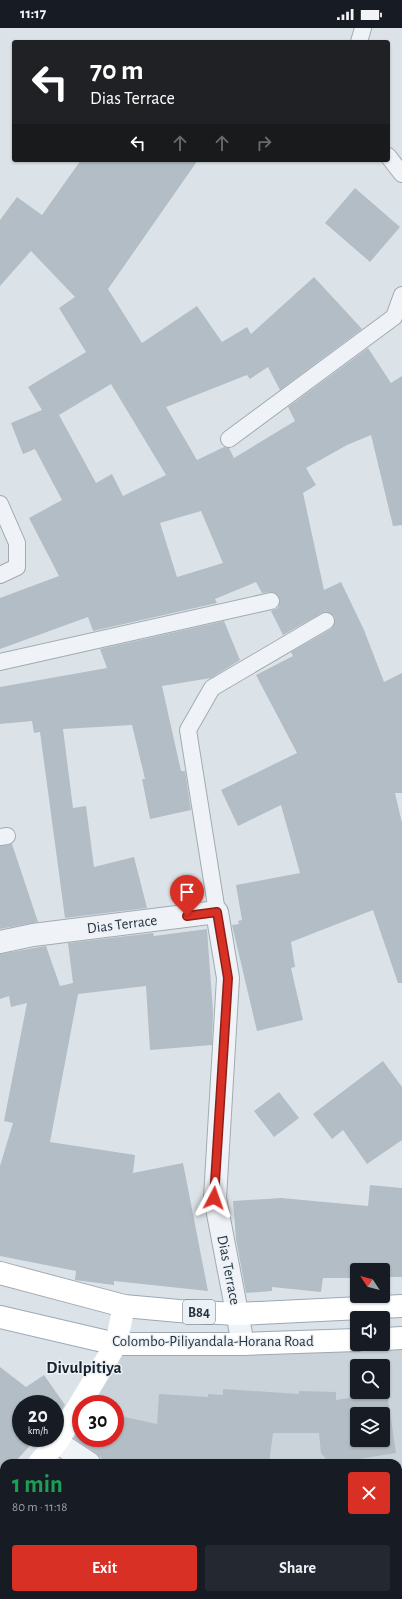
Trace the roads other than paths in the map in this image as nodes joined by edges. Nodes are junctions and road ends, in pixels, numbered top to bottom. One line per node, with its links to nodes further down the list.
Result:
1 (363, 28): 2 (lane)
2 (360, 40)
3 (390, 159): 4 (lane)
4 (402, 174)
5 (402, 295): 6 (lane)
6 (229, 439)
7 (0, 504): 8 (lane)
8 (0, 574)
9 (271, 601): 11 (lane)
10 (326, 621): 12 (lane)
11 (0, 662)
12 (217, 912): 13 (street, Dias Terrace); 17 (street, Dias Terrace)
13 (0, 942)
14 (0, 1273): 15 (main road, Colombo-Piliyandala-Horana Road / B84)
15 (124, 1306): 17 (main road, Colombo-Piliyandala-Horana Road / B84); 22 (main road)
16 (402, 1306): 17 (main road, Colombo-Piliyandala-Horana Road / B84)
17 (238, 1314): 23 (street, Dias Terrace)
18 (0, 1317): 22 (main road, Colombo-Piliyandala-Horana Road / B84)
19 (402, 1338): 20 (main road)
20 (390, 1339)
21 (350, 1340): 23 (main road, Colombo-Piliyandala-Horana Road / B84)
22 (116, 1344): 23 (main road, Colombo-Piliyandala-Horana Road / B84); 24 (main road)
23 (243, 1344)
24 (64, 1430)
25 (53, 1447): 27 (main road)
26 (64, 1447): 28 (street)
27 (42, 1459)
28 (83, 1459)

